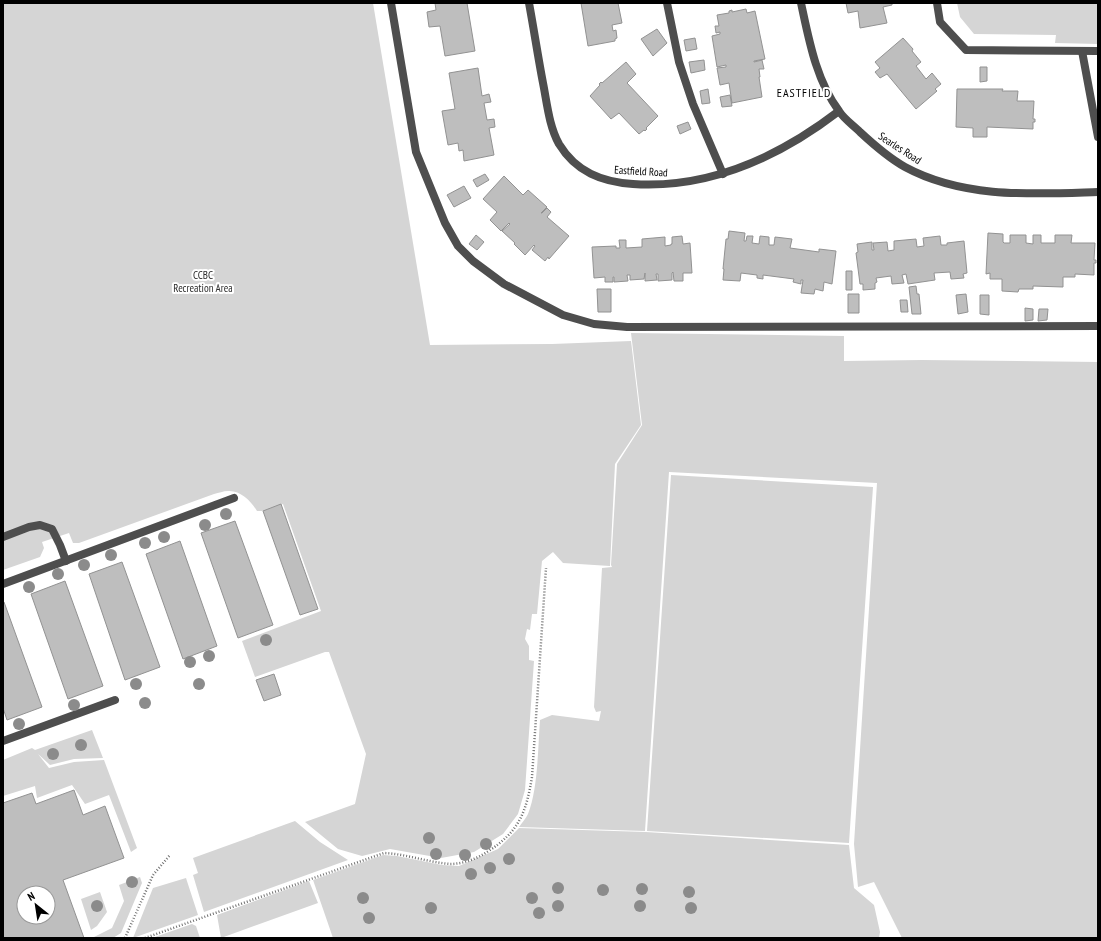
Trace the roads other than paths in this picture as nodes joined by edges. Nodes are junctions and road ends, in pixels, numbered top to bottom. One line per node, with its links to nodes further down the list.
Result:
1 (391, 3): 12 (street)
2 (529, 3): 10 (street, Eastfield Road)
3 (667, 3): 10 (street)
4 (801, 3): 8 (street, Searles Road)
5 (937, 3): 6 (street)
6 (1082, 51): 7 (street); 9 (street)
7 (1098, 51)
8 (839, 111): 10 (street, Eastfield Road); 11 (street, Searles Road)
9 (1098, 137)
10 (723, 174)
11 (1098, 192)
12 (1098, 326)
13 (234, 498): 15 (street)
14 (3, 537): 15 (street)
15 (66, 561): 16 (street)
16 (3, 584)
17 (114, 700): 18 (street)
18 (3, 741)

